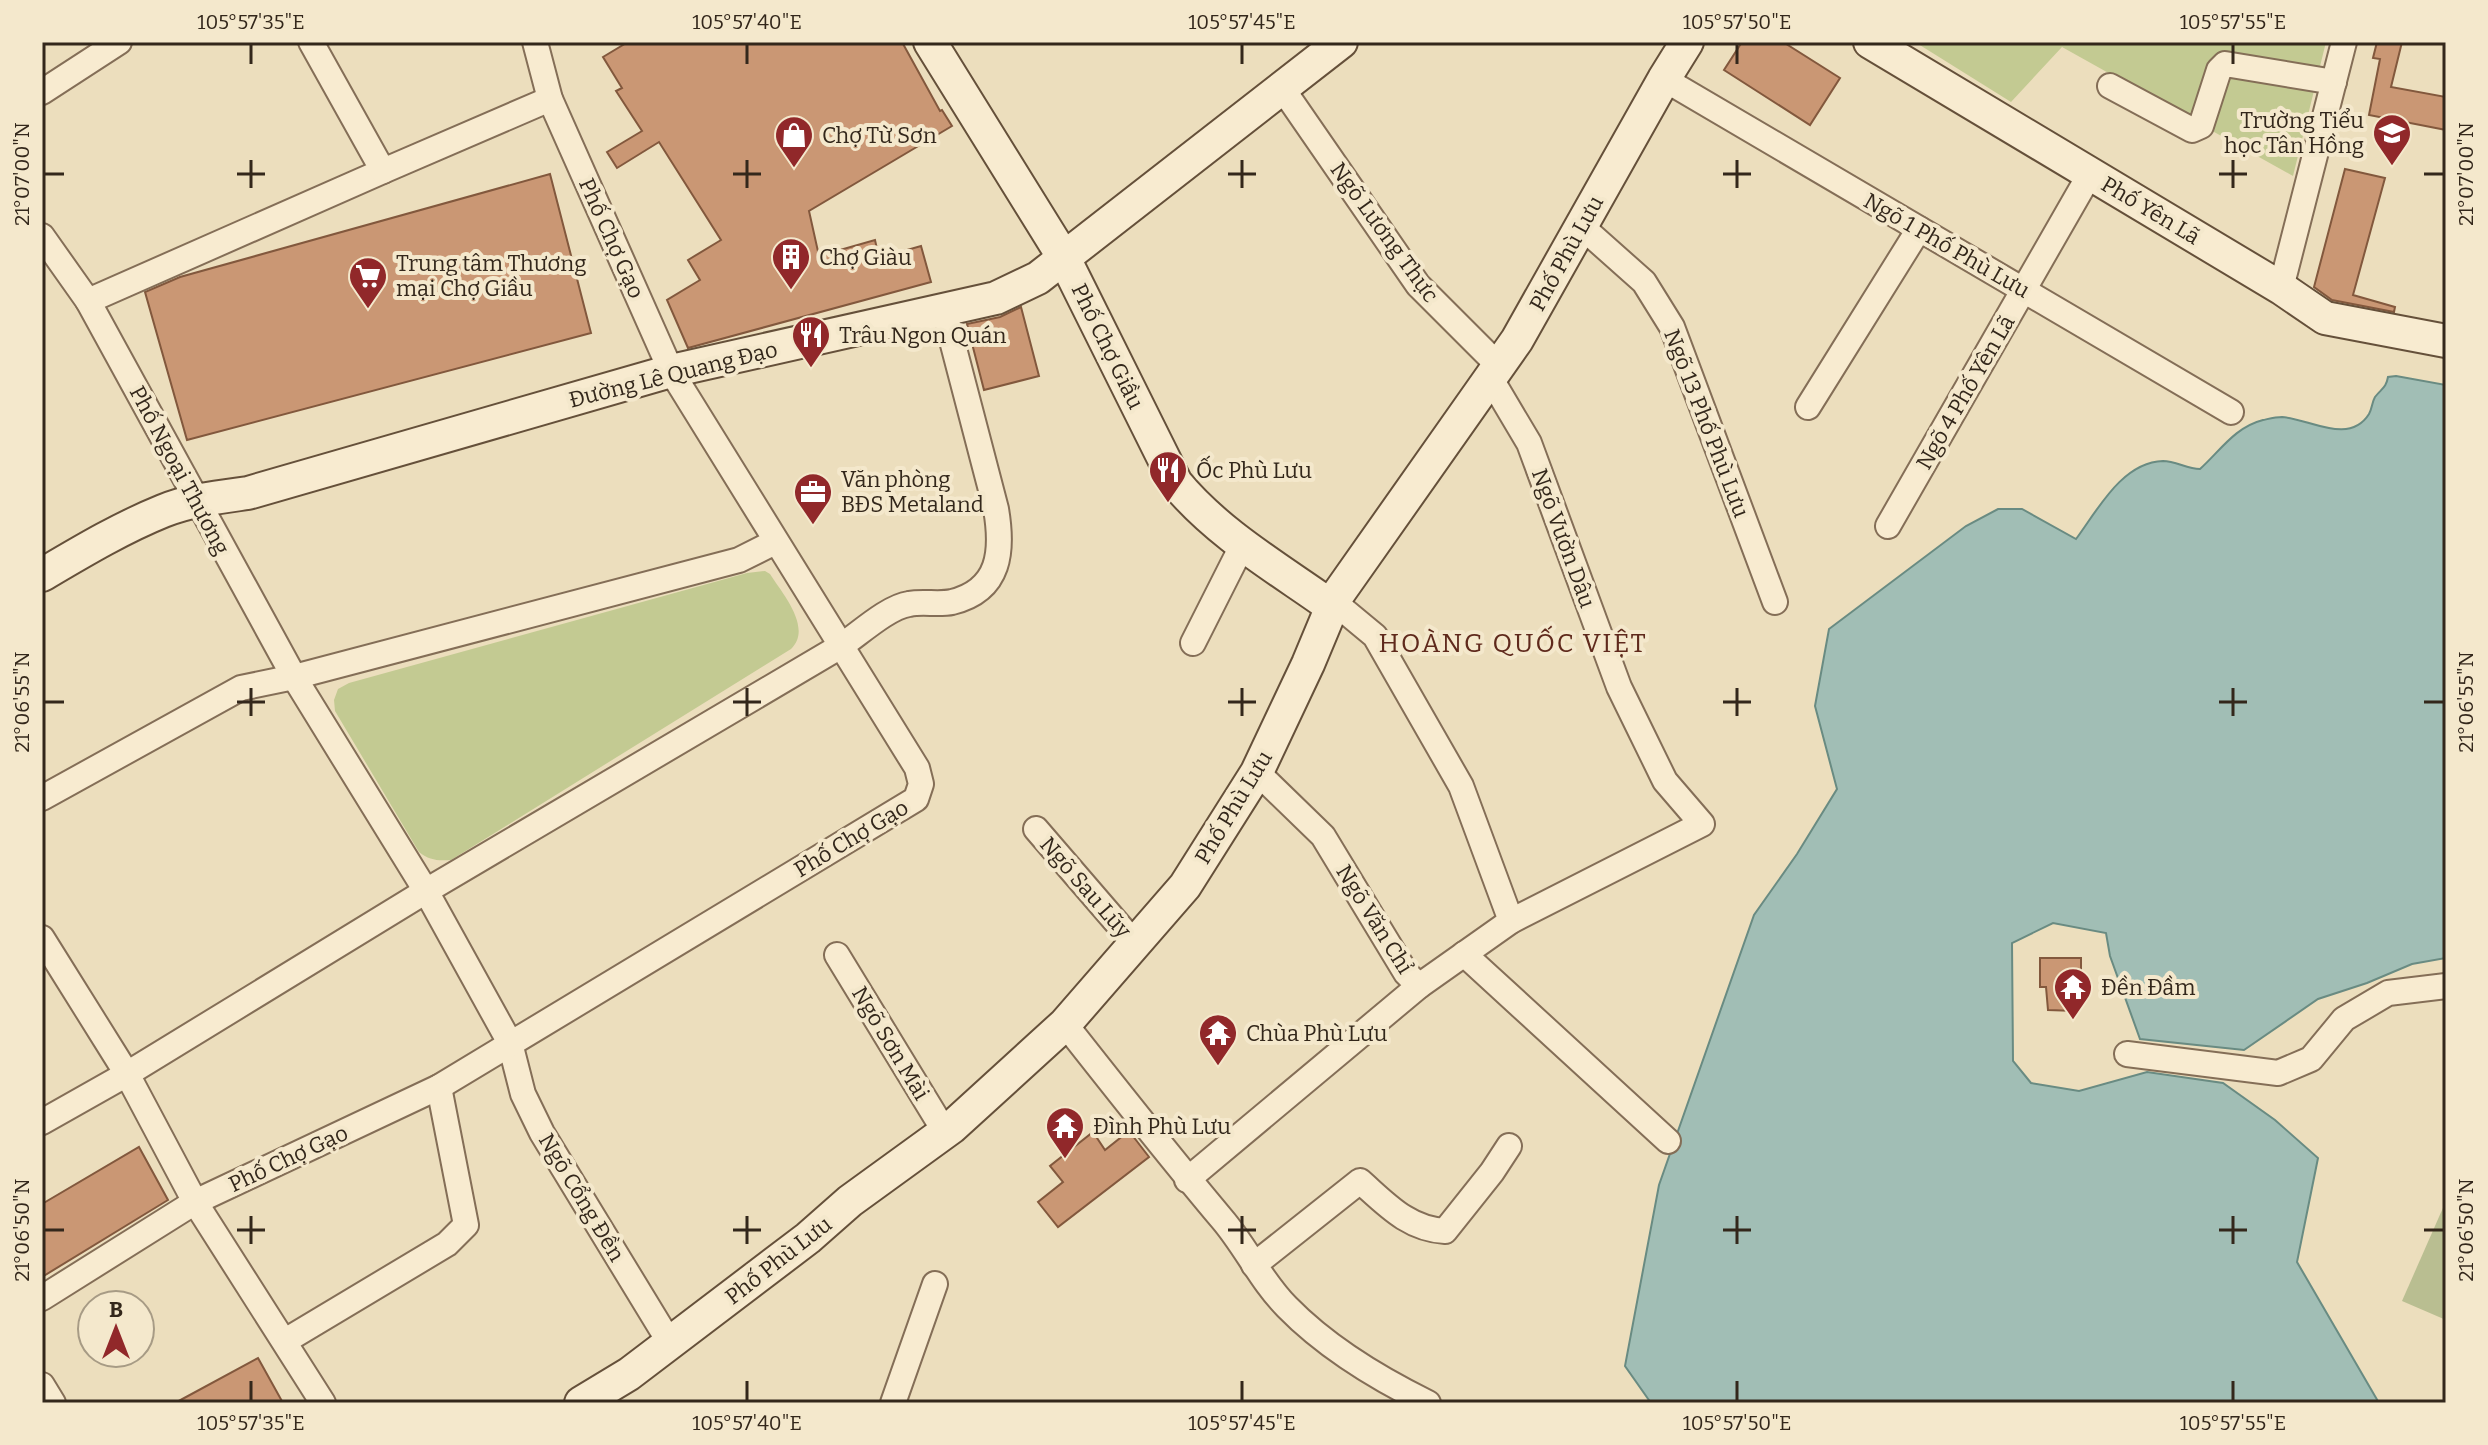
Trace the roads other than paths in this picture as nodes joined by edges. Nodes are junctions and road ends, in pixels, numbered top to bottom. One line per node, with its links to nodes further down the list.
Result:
1 (119, 42): 13 (street)
2 (311, 42): 15 (street)
3 (535, 42): 14 (street, Phố Chợ Gạo)
4 (930, 42): 20 (main road, Phố Chợ Giầu)
5 (1341, 42): 12 (main road, Đường Lê Quang Đạo)
6 (1687, 42): 9 (main road, Phố Phù Lưu)
7 (2344, 42): 10 (street)
8 (1878, 44): 16 (main road, Phố Yên Lã)
9 (1664, 79): 17 (main road, Phố Phù Lưu); 18 (street, Ngõ 1 Phố Phù Lưu)
10 (2334, 82): 11 (street); 21 (street)
11 (2110, 86)
12 (1282, 88): 20 (main road, Đường Lê Quang Đạo); 27 (street, Ngõ Lương Thực)
13 (42, 92)
14 (550, 99): 15 (street); 26 (street, Phố Chợ Gạo)
15 (383, 171): 23 (street)
16 (2090, 174): 21 (main road, Phố Yên Lã); 22 (street, Ngõ 4 Phố Yên Lã)
17 (1581, 226): 27 (main road, Phố Phù Lưu); 35 (street, Ngõ 13 Phố Phù Lưu)
18 (1919, 229): 22 (street, Ngõ 1 Phố Phù Lưu); 28 (street)
19 (42, 236): 23 (street, Phố Ngoại Thương)
20 (1064, 258): 24 (main road, Đường Lê Quang Đạo); 33 (main road, Phố Chợ Giầu)
21 (2281, 288): 25 (main road, Phố Yên Lã)
22 (2024, 290): 29 (street, Ngõ 1 Phố Phù Lưu); 31 (street, Ngõ 4 Phố Yên Lã)
23 (88, 301): 30 (street, Phố Ngoại Thương)
24 (944, 310): 26 (main road, Đường Lê Quang Đạo); 38 (street)
25 (2446, 341)
26 (671, 371): 30 (main road, Đường Lê Quang Đạo); 32 (street, Phố Chợ Gạo)
27 (1495, 373): 36 (main road, Phố Phù Lưu); 44 (street, Ngõ Vườn Dâu)
28 (1808, 407)
29 (2231, 412)
30 (196, 501): 34 (main road, Đường Lê Quang Đạo); 39 (street, Phố Ngoại Thương)
31 (1888, 526)
32 (775, 542): 38 (street, Phố Chợ Gạo); 39 (street)
33 (1243, 544): 36 (main road, Phố Chợ Giầu); 37 (street)
34 (42, 575)
35 (1775, 602)
36 (1333, 604): 40 (main road, Phố Phù Lưu); 44 (street)
37 (1193, 643)
38 (841, 646): 43 (street); 52 (street, Phố Chợ Gạo)
39 (294, 677): 41 (street); 43 (street, Phố Ngoại Thương)
40 (1257, 772): 46 (main road, Phố Phù Lưu); 49 (street, Ngõ Văn Chỉ)
41 (42, 798)
42 (1036, 829): 46 (street, Ngõ Sau Lũy)
43 (426, 891): 52 (street, Phố Ngoại Thương); 54 (street)
44 (1511, 921): 47 (street)
45 (42, 938): 54 (street)
46 (1136, 945): 51 (main road, Phố Phù Lưu)
47 (1464, 954): 49 (street); 58 (street)
48 (837, 955): 57 (street, Ngõ Sơn Mài)
49 (1419, 986): 60 (street, Ngõ Văn Chỉ)
50 (2446, 986): 53 (street)
51 (1065, 1024): 57 (main road, Phố Phù Lưu); 60 (street)
52 (510, 1043): 55 (street, Phố Chợ Gạo); 66 (street, Ngõ Cổng Đền)
53 (2127, 1054)
54 (127, 1074): 56 (street); 61 (street)
55 (439, 1087): 61 (street, Phố Chợ Gạo); 65 (street)
56 (42, 1122)
57 (945, 1132): 66 (main road, Phố Phù Lưu)
58 (1668, 1141)
59 (1509, 1146): 62 (street)
60 (1187, 1180): 62 (street)
61 (195, 1202): 64 (street, Phố Chợ Gạo); 65 (street)
62 (1254, 1265): 72 (street)
63 (935, 1284): 71 (street)
64 (42, 1298)
65 (285, 1341): 69 (street)
66 (670, 1343): 70 (main road, Phố Phù Lưu)
67 (42, 1385): 68 (street)
68 (53, 1403)
69 (323, 1403)
70 (581, 1403)
71 (893, 1403)
72 (1428, 1403)

